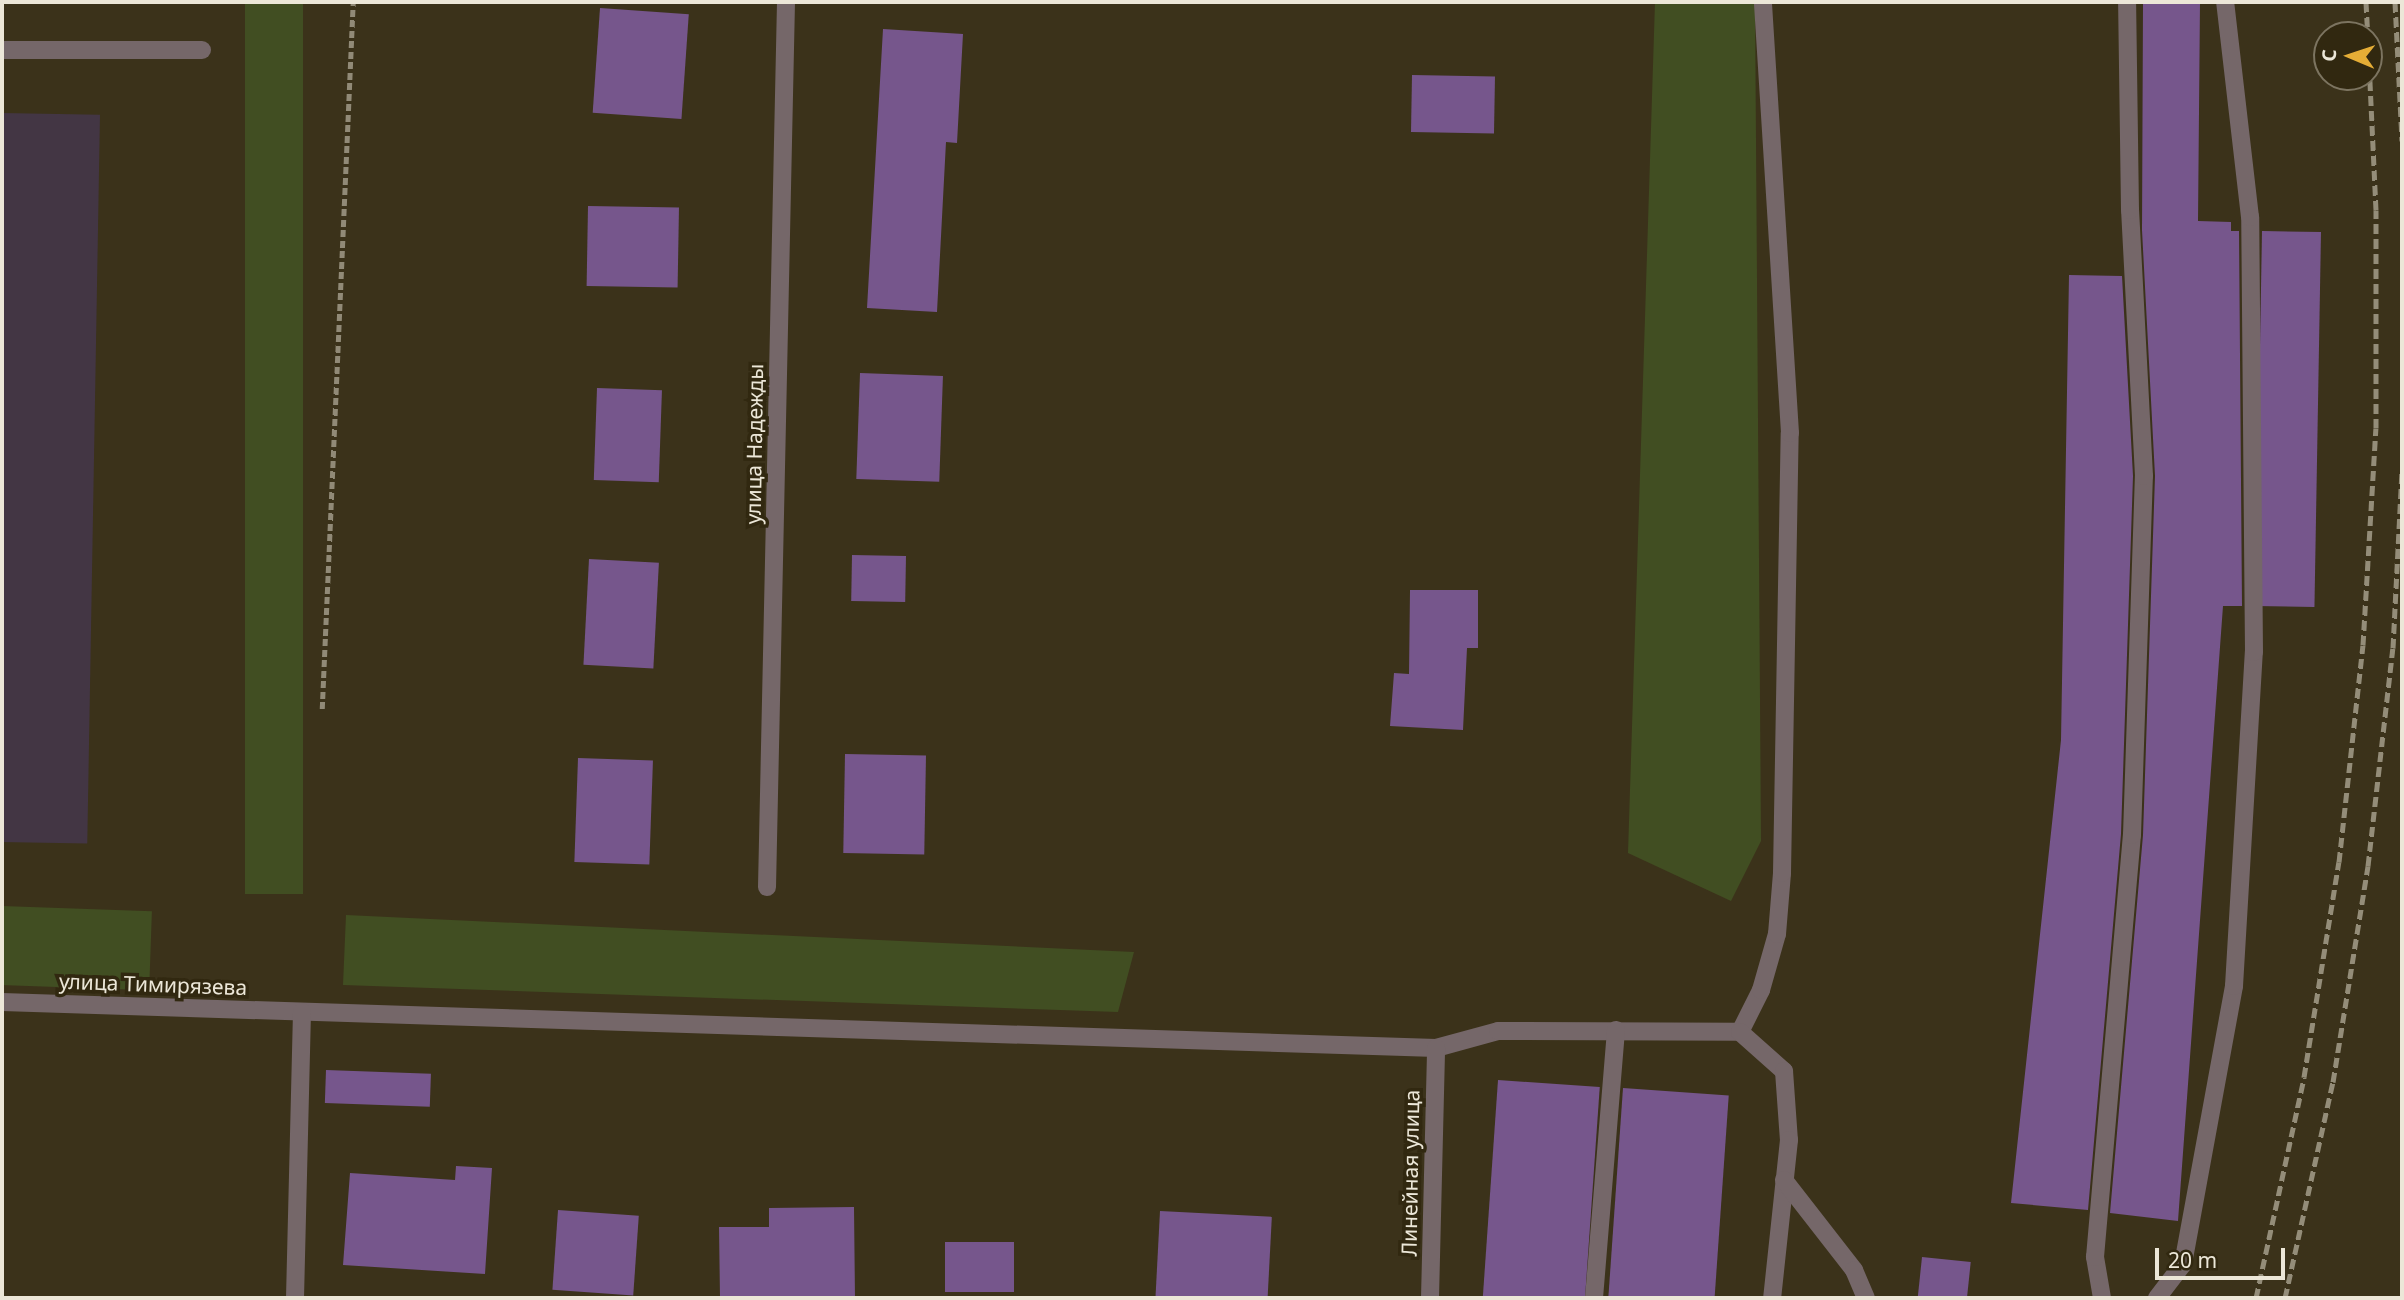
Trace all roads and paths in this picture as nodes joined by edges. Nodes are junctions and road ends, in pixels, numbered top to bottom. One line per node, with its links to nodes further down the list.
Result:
1 (353, 2): 8 (path)
2 (786, 2): 9 (street, улица Надежды)
3 (1763, 2): 13 (street)
4 (2127, 2): 21 (street)
5 (2225, 2): 22 (street)
6 (2, 50): 7 (street)
7 (202, 50)
8 (322, 709)
9 (767, 887)
10 (2, 1002): 11 (street, улица Тимирязева)
11 (302, 1012): 14 (street, улица Тимирязева); 16 (street)
12 (1616, 1030): 13 (street, улица Тимирязева); 14 (street, улица Тимирязева); 18 (street)
13 (1740, 1032): 15 (street)
14 (1436, 1048): 17 (street, Линейная улица)
15 (1784, 1180): 19 (street); 20 (street)
16 (295, 1298)
17 (1430, 1298)
18 (1594, 1298)
19 (1772, 1298)
20 (1866, 1298)
21 (2102, 1298)
22 (2157, 1298)

